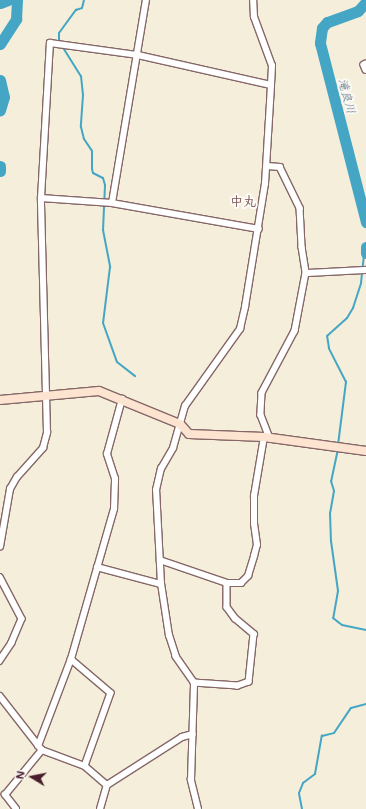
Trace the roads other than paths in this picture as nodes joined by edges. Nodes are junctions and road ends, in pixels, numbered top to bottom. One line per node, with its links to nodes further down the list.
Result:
1 (146, 0): 3 (street)
2 (253, 0): 6 (street)
3 (138, 55): 6 (street); 8 (street); 9 (street)
4 (366, 64): 5 (street)
5 (366, 70)
6 (271, 85): 7 (street)
7 (267, 166): 10 (street); 12 (street)
8 (41, 198): 9 (street); 13 (street)
9 (112, 203): 10 (street)
10 (259, 229): 16 (street)
11 (364, 270): 12 (street)
12 (306, 273): 17 (street)
13 (45, 396): 14 (street); 15 (street); 19 (street)
14 (122, 398): 16 (street); 21 (street)
15 (0, 400)
16 (180, 424): 17 (street); 20 (street)
17 (267, 438): 18 (street); 23 (street)
18 (366, 451)
19 (0, 547)
20 (160, 560): 23 (street); 24 (street)
21 (97, 566): 24 (street); 25 (street)
22 (0, 577): 26 (street)
23 (227, 583): 27 (street)
24 (161, 584): 27 (street)
25 (71, 659): 30 (street); 31 (street)
26 (0, 661)
27 (194, 683): 29 (street)
28 (0, 696): 30 (street)
29 (193, 734): 32 (street); 35 (street)
30 (40, 748): 31 (street); 33 (street)
31 (85, 766): 32 (street)
32 (108, 785): 34 (street)
33 (16, 809)
34 (100, 809)
35 (198, 809)

